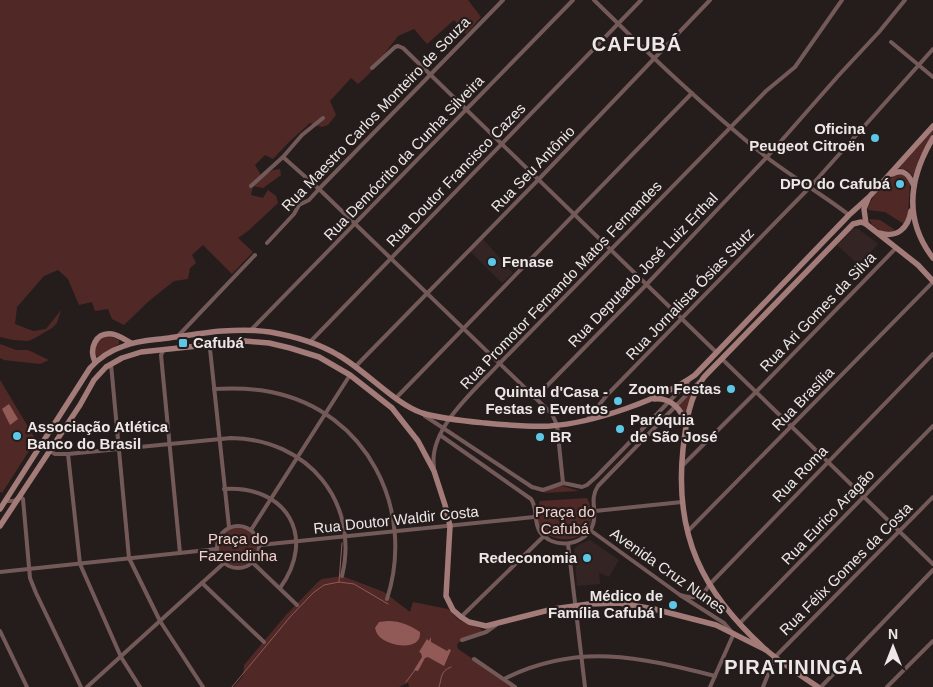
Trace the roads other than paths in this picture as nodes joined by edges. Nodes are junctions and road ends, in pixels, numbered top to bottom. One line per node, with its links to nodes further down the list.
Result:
1 (502, 0): 14 (street, Rua Maestro Carlos Monteiro de Souza)
2 (573, 0): 17 (street, Rua Demócrito da Cunha Silveira)
3 (594, 0): 8 (street)
4 (642, 0): 8 (street, Rua Doutor Francisco Cazes)
5 (710, 0): 11 (street, Rua Seu Antônio)
6 (842, 0): 20 (street, Rua Promotor Fernando Matos Fernandes)
7 (905, 0): 24 (street, Rua Deputado José Luiz Erthal)
8 (619, 24): 11 (street); 22 (street, Rua Doutor Francisco Cazes)
9 (891, 42): 12 (street)
10 (933, 49): 12 (street, Rua Jornalista Ósias Stutz)
11 (655, 59): 16 (street); 27 (street, Rua Seu Antônio)
12 (919, 65): 15 (street); 30 (street, Rua Jornalista Ósias Stutz)
13 (372, 68): 14 (street)
14 (431, 75): 17 (street); 31 (street, Rua Maestro Carlos Monteiro de Souza)
15 (933, 77)
16 (692, 94): 20 (street); 34 (street)
17 (466, 109): 22 (street); 37 (street, Rua Demócrito da Cunha Silveira)
18 (323, 118): 23 (street)
19 (933, 126): 25 (main road)
20 (730, 127): 24 (street); 41 (street, Rua Promotor Fernando Matos Fernandes)
21 (933, 138): 28 (main road)
22 (502, 144): 27 (street); 43 (street, Rua Doutor Francisco Cazes)
23 (284, 157): 29 (street); 31 (street)
24 (767, 157): 30 (street); 46 (street, Rua Deputado José Luiz Erthal)
25 (888, 176): 28 (main road); 32 (main road)
26 (923, 176): 28 (main road)
27 (539, 179): 34 (street); 47 (street, Rua Seu Antônio)
28 (914, 185): 33 (main road)
29 (252, 186)
30 (810, 187): 35 (street); 48 (street, Rua Jornalista Ósias Stutz)
31 (320, 189): 37 (street); 39 (street, Rua Maestro Carlos Monteiro de Souza)
32 (869, 198): 35 (main road); 36 (main road)
33 (912, 207): 38 (main road); 44 (main road)
34 (574, 214): 41 (street); 49 (street)
35 (849, 215): 56 (main road)
36 (866, 224): 38 (main road); 58 (main road)
37 (356, 225): 43 (street); 50 (street, Rua Demócrito da Cunha Silveira)
38 (875, 231): 40 (main road)
39 (267, 243)
40 (896, 248): 45 (main road); 67 (street, Rua Ari Gomes da Silva)
41 (611, 249): 46 (street); 61 (street, Rua Promotor Fernando Matos Fernandes)
42 (255, 255): 51 (street)
43 (391, 258): 47 (street); 52 (street, Rua Doutor Francisco Cazes)
44 (933, 258)
45 (933, 282): 78 (street, Rua Brasília)
46 (646, 285): 48 (street); 69 (street, Rua Deputado José Luiz Erthal)
47 (426, 294): 49 (street); 62 (street, Rua Seu Antônio)
48 (682, 319): 56 (street); 76 (street, Rua Jornalista Ósias Stutz)
49 (463, 329): 61 (street); 68 (street)
50 (251, 330): 51 (main road); 52 (main road)
51 (178, 336): 53 (main road)
52 (310, 342): 62 (main road)
53 (131, 343): 59 (main road); 59 (main road)
54 (211, 344): 55 (main road); 63 (main road); 66 (street)
55 (163, 351): 60 (main road); 84 (street)
56 (716, 352): 64 (main road)
57 (933, 354): 89 (street, Rua Roma)
58 (722, 359): 65 (main road); 67 (street)
59 (95, 362): 60 (main road); 98 (main road)
60 (110, 364): 85 (street); 86 (main road)
61 (499, 364): 69 (street); 75 (street, Rua Promotor Fernando Matos Fernandes)
62 (356, 366): 68 (main road)
63 (350, 375): 74 (street); 91 (main road)
64 (695, 375): 70 (main road); 71 (street)
65 (704, 377): 72 (street); 81 (main road)
66 (214, 389): 74 (street); 83 (street)
67 (756, 392): 78 (street); 90 (street, Rua Ari Gomes da Silva)
68 (396, 398): 73 (main road)
69 (535, 398): 77 (street)
70 (645, 401): 71 (main road); 76 (main road)
71 (670, 401): 72 (main road); 92 (street)
72 (675, 406): 81 (main road); 101 (street)
73 (419, 412): 75 (main road); 80 (street)
74 (326, 414): 88 (street); 108 (street)
75 (450, 419): 77 (main road); 80 (street, Rua Promotor Fernando Matos Fernandes)
76 (588, 419): 77 (main road)
77 (557, 425): 92 (street)
78 (792, 426): 89 (street); 109 (street, Rua Brasília)
79 (933, 426): 94 (street, Rua Eurico Aragão)
80 (444, 428): 82 (street, Rua Promotor Fernando Matos Fernandes); 92 (street)
81 (686, 429): 90 (main road)
82 (440, 435): 91 (street, Rua Promotor Fernando Matos Fernandes); 102 (street)
83 (219, 439): 84 (street); 88 (street); 93 (street)
84 (169, 444): 85 (street); 117 (street)
85 (119, 449): 87 (street); 118 (street)
86 (50, 451): 87 (street); 95 (main road)
87 (68, 454): 121 (street)
88 (298, 457): 97 (street); 111 (street)
89 (828, 462): 94 (street); 128 (street, Rua Roma)
90 (682, 466): 99 (main road)
91 (434, 471): 104 (main road)
92 (563, 484)
93 (224, 488): 97 (street); 105 (street)
94 (864, 496): 110 (street); 137 (street, Rua Eurico Aragão)
95 (20, 497): 98 (street); 103 (main road); 123 (street)
96 (933, 497): 110 (street, Rua Félix Gomes da Costa)
97 (271, 498): 106 (street); 113 (street)
98 (5, 502): 100 (main road)
99 (682, 502): 101 (street); 109 (main road)
100 (0, 509)
101 (595, 511): 107 (street)
102 (534, 517): 104 (street, Rua Doutor Waldir Costa); 112 (street)
103 (0, 526)
104 (450, 526): 108 (street, Rua Doutor Waldir Costa); 134 (main road)
105 (230, 527): 106 (street); 116 (street)
106 (251, 530): 115 (street)
107 (590, 530): 114 (street); 130 (street, Avenida Cruz Nunes)
108 (396, 531): 111 (street, Rua Doutor Waldir Costa); 131 (street)
109 (688, 531): 128 (main road)
110 (900, 531): 122 (street); 146 (street, Rua Félix Gomes da Costa)
111 (346, 536): 113 (street, Rua Doutor Waldir Costa); 126 (street)
112 (544, 536): 114 (street); 134 (street)
113 (296, 541): 115 (street, Rua Doutor Waldir Costa); 129 (street)
114 (568, 544): 133 (street)
115 (260, 545): 120 (street)
116 (217, 549): 117 (street); 119 (street)
117 (180, 553): 118 (street)
118 (129, 558): 121 (street); 135 (street)
119 (224, 563): 120 (street); 127 (street)
120 (253, 563): 129 (street)
121 (80, 564): 123 (street); 145 (street)
122 (933, 564)
123 (30, 569): 125 (street); 151 (street)
124 (933, 570): 159 (street)
125 (0, 572)
126 (342, 576)
127 (202, 583): 135 (street); 142 (street)
128 (709, 586): 130 (street, Rua Roma); 137 (main road)
129 (280, 588): 132 (street)
130 (680, 595): 139 (street, Avenida Cruz Nunes)
131 (387, 599)
132 (297, 605)
133 (575, 605): 136 (main road); 139 (main road); 144 (street)
134 (461, 617): 136 (main road)
135 (160, 621): 145 (street); 154 (street)
136 (497, 624): 140 (street)
137 (739, 624): 143 (main road)
138 (0, 631): 150 (street)
139 (733, 632): 143 (main road); 148 (street)
140 (462, 640)
141 (933, 641): 160 (street)
142 (264, 642)
143 (766, 650): 146 (main road)
144 (582, 656): 148 (street); 149 (street); 156 (street)
145 (121, 657): 152 (street); 153 (street)
146 (775, 657): 158 (street); 159 (main road)
147 (474, 659): 149 (street)
148 (715, 676): 157 (street)
149 (504, 679): 155 (street)
150 (27, 687)
151 (82, 687)
152 (87, 687)
153 (140, 687)
154 (203, 687)
155 (515, 687)
156 (585, 687)
157 (710, 687)
158 (763, 687)
159 (819, 687)
160 (887, 687)

